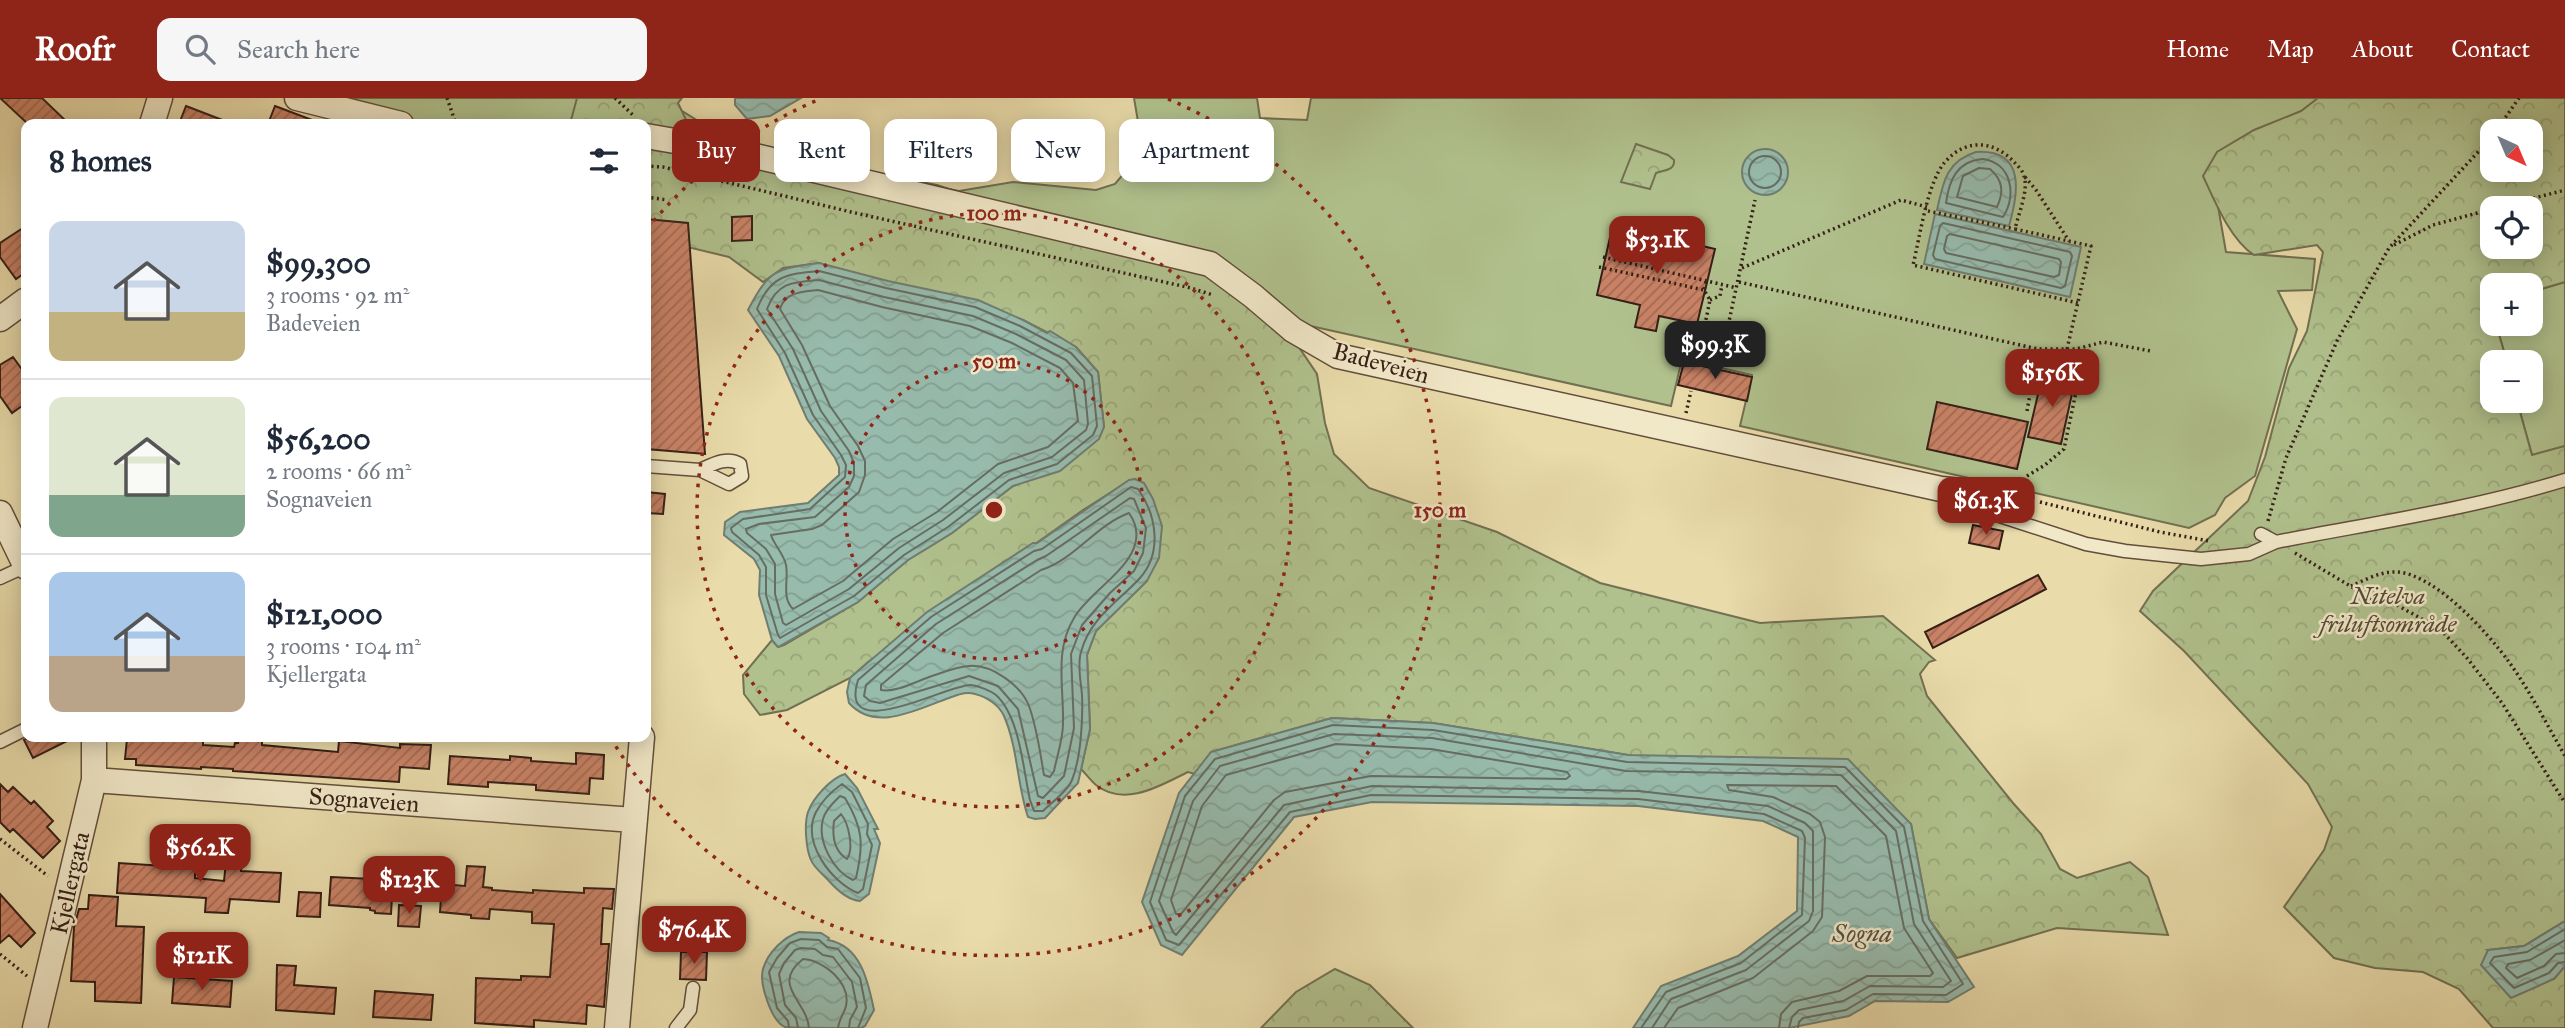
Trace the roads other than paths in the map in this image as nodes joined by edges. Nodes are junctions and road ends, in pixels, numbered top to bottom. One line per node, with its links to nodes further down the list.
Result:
1 (160, 98): 3 (street)
2 (297, 98): 4 (street)
3 (154, 119)
4 (381, 119)
5 (651, 131): 12 (street, Badeveien)
6 (21, 303): 7 (street)
7 (0, 318)
8 (651, 466): 9 (lane)
9 (700, 470)
10 (2565, 480): 15 (lane)
11 (2022, 487): 12 (street, Badeveien)
12 (1982, 492): 15 (lane)
13 (0, 513): 16 (street)
14 (2262, 534): 15 (lane)
15 (2276, 542)
16 (21, 556)
17 (21, 568): 18 (lane)
18 (0, 578)
19 (21, 732): 20 (lane)
20 (0, 742)
21 (94, 742): 23 (street, Kjellergata)
22 (642, 742): 24 (street)
23 (94, 780): 24 (street, Sognaveien); 26 (street, Kjellergata)
24 (634, 820): 27 (street)
25 (693, 988): 28 (lane)
26 (35, 1028)
27 (617, 1028)
28 (676, 1028)

